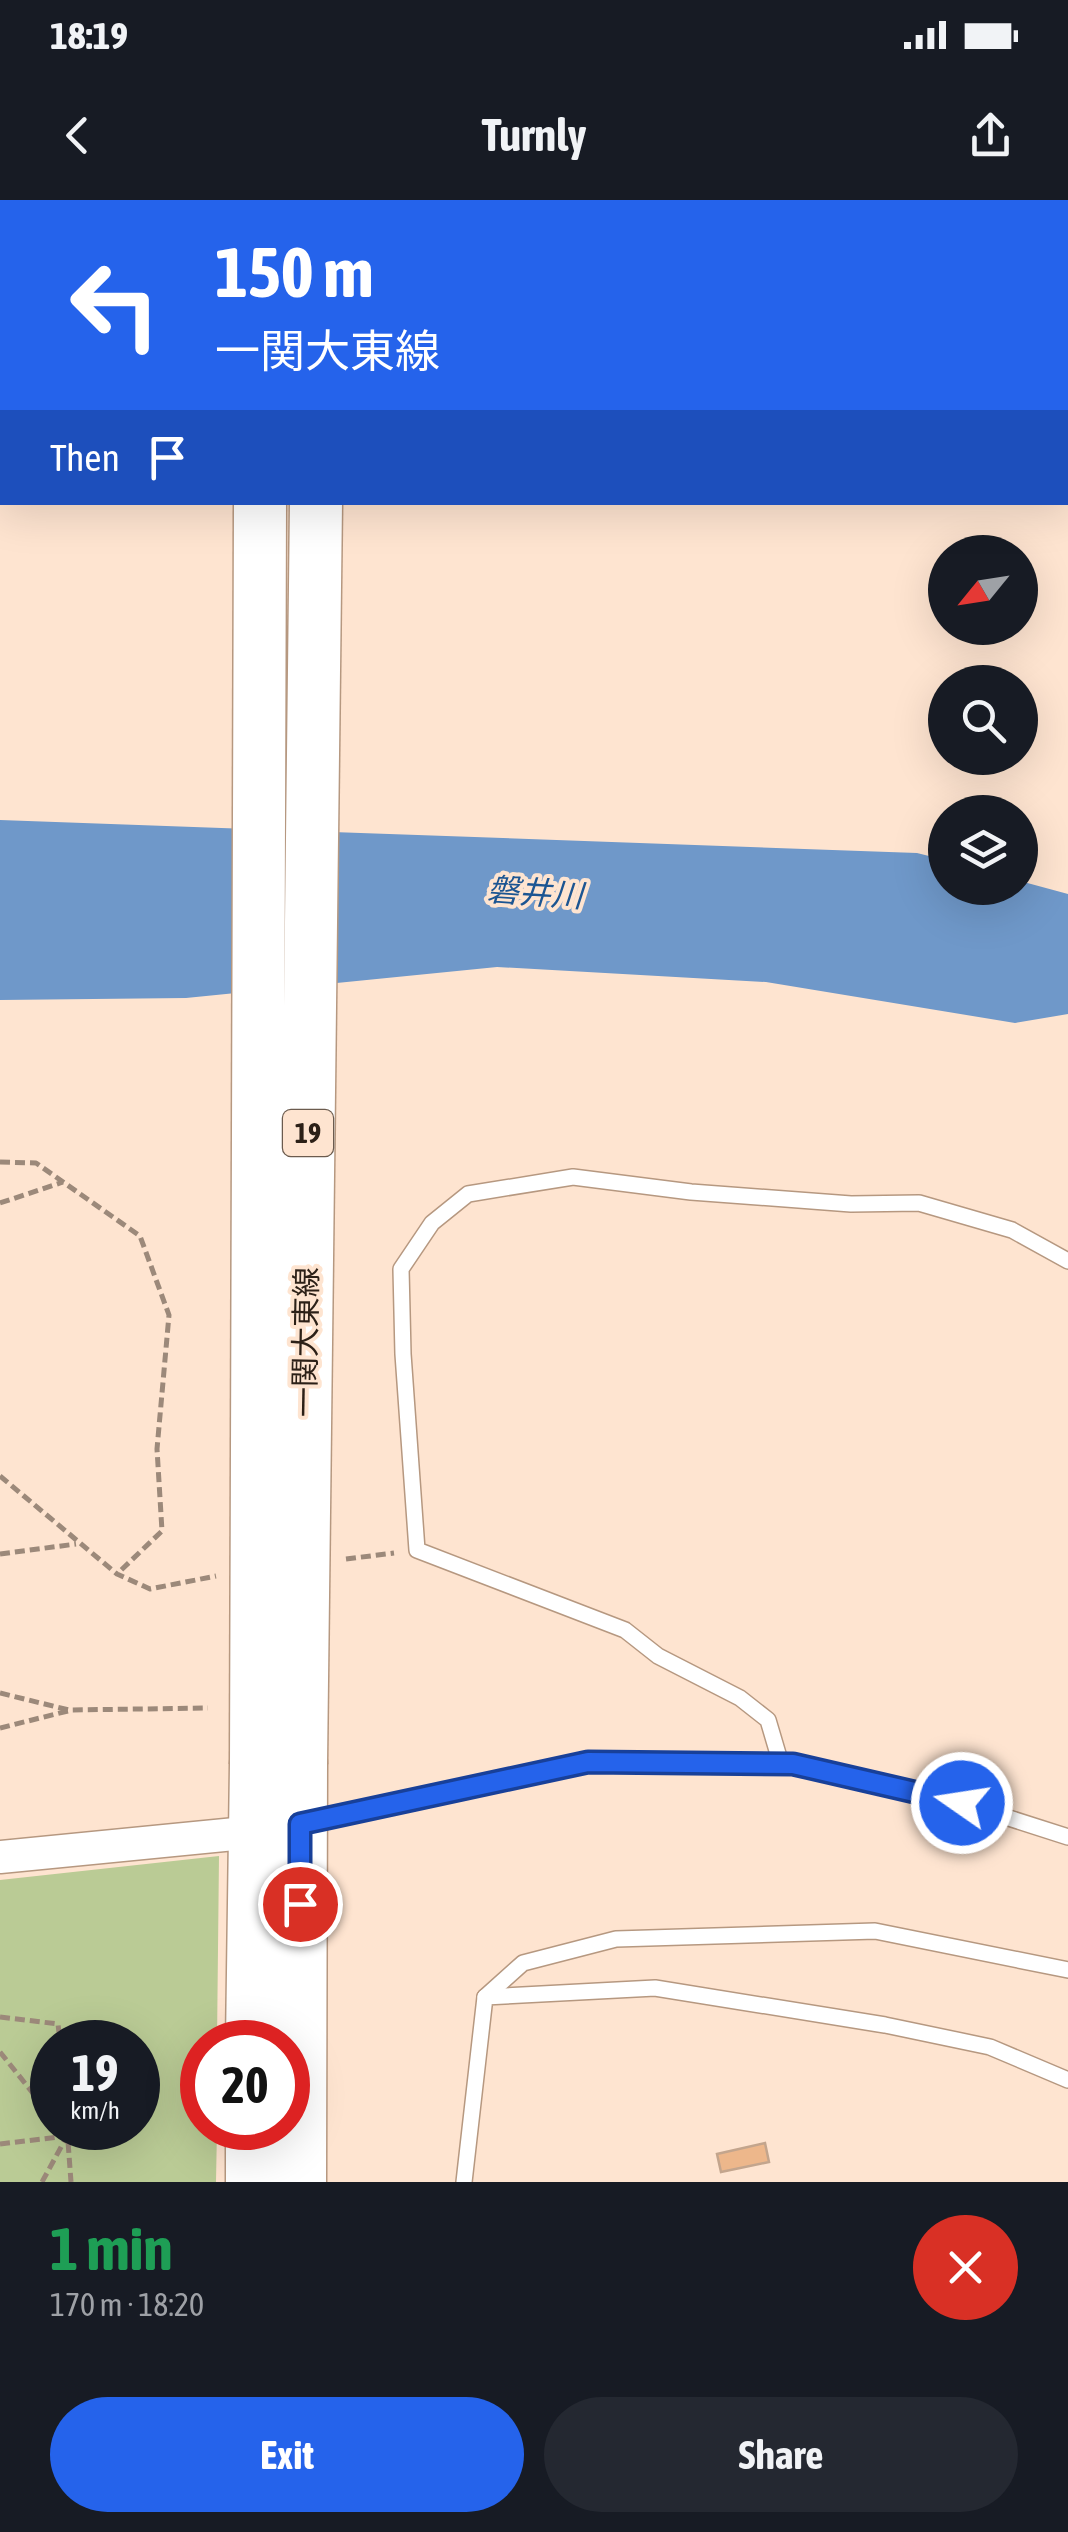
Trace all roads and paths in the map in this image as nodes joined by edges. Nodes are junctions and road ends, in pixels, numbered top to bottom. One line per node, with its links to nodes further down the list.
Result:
1 (260, 505): 14 (main road, 一関大東線 / 19, bridge)
2 (316, 505): 14 (main road, 一関大東線 / 19, bridge)
3 (0, 1162): 4 (path)
4 (63, 1182): 5 (path); 8 (path)
5 (0, 1204)
6 (1068, 1261): 15 (lane)
7 (0, 1476): 8 (path)
8 (78, 1543): 9 (path)
9 (0, 1554)
10 (0, 1693): 12 (path)
11 (208, 1708): 12 (path)
12 (72, 1710): 13 (path)
13 (0, 1728)
14 (278, 1764): 16 (main road, 一関大東線 / 19)
15 (781, 1764): 16 (lane); 17 (lane)
16 (278, 1828): 18 (street); 22 (main road, 一関大東線 / 19); 35 (main road, 一関大東線 / 19)
17 (1068, 1836)
18 (0, 1857)
19 (1068, 1970): 20 (lane)
20 (486, 1998): 25 (lane); 36 (lane)
21 (0, 2017): 23 (path)
22 (255, 2020)
23 (30, 2021)
24 (0, 2052): 26 (path)
25 (1068, 2080)
26 (30, 2090)
27 (30, 2140): 28 (path)
28 (0, 2144)
29 (60, 2150): 32 (path)
30 (69, 2150): 33 (path)
31 (252, 2150): 34 (main road)
32 (42, 2182)
33 (71, 2182)
34 (252, 2182)
35 (300, 2182)
36 (464, 2182)

